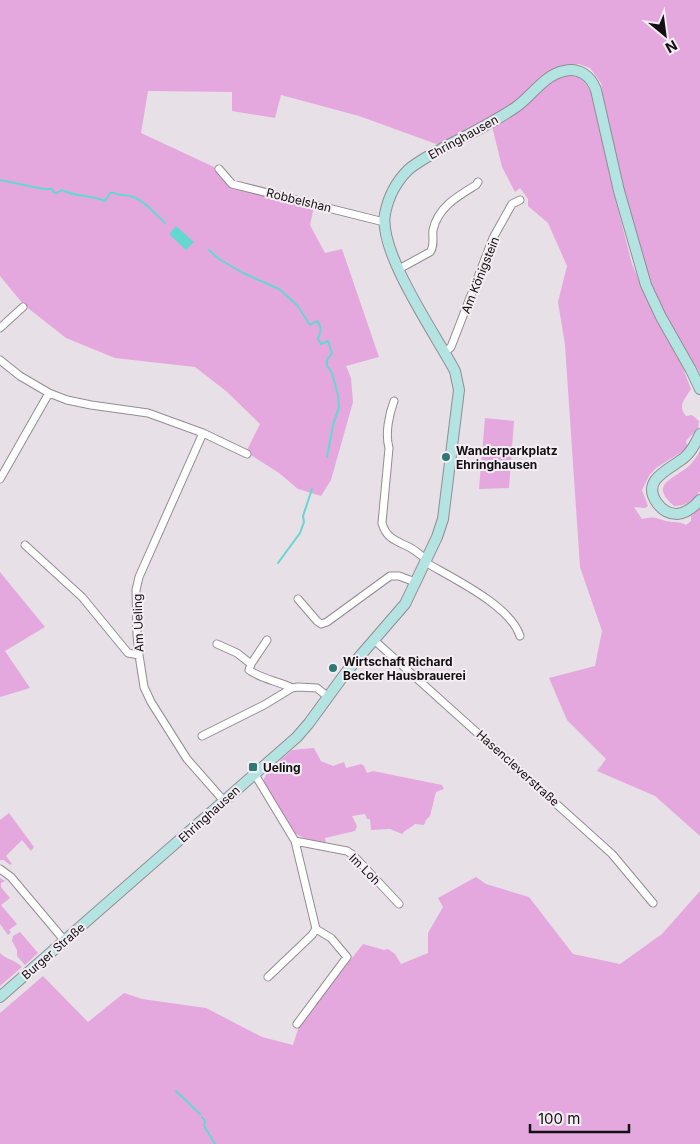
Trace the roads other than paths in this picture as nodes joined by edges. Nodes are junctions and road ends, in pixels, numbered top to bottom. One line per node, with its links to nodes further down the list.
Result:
1 (219, 169): 4 (street, Robbelshan)
2 (478, 182): 5 (street)
3 (520, 200): 8 (street, Am Königstein)
4 (384, 222): 5 (main road, Ehringhausen); 10 (main road, Ehringhausen)
5 (399, 269): 8 (main road, Ehringhausen)
6 (23, 307): 7 (street)
7 (0, 328)
8 (444, 353): 19 (main road, Ehringhausen)
9 (0, 360): 11 (street)
10 (700, 389)
11 (49, 393): 13 (street); 16 (street)
12 (394, 401): 19 (street)
13 (202, 433): 15 (street); 26 (street, Am Ueling)
14 (700, 434): 17 (main road)
15 (246, 454)
16 (0, 480)
17 (700, 500)
18 (25, 545): 26 (street)
19 (426, 560): 20 (main road, Ehringhausen); 22 (street)
20 (415, 582): 21 (street); 24 (main road, Ehringhausen)
21 (298, 599)
22 (520, 636)
23 (267, 640): 27 (street)
24 (374, 640): 29 (main road, Ehringhausen); 35 (street, Hasencleverstraße)
25 (217, 644): 27 (street)
26 (139, 655): 32 (street, Am Ueling)
27 (251, 664): 28 (street)
28 (292, 688): 29 (street); 30 (street)
29 (328, 697): 31 (main road, Ehringhausen)
30 (202, 736)
31 (254, 773): 32 (main road, Ehringhausen); 33 (street)
32 (224, 801): 37 (main road, Ehringhausen)
33 (295, 841): 36 (street, Im Loh); 38 (street)
34 (0, 869): 39 (street)
35 (653, 903)
36 (399, 904)
37 (106, 905): 39 (main road, Burger Straße)
38 (316, 929): 40 (street); 42 (street)
39 (64, 940): 41 (main road, Burger Straße)
40 (268, 977)
41 (0, 997)
42 (297, 1024)

